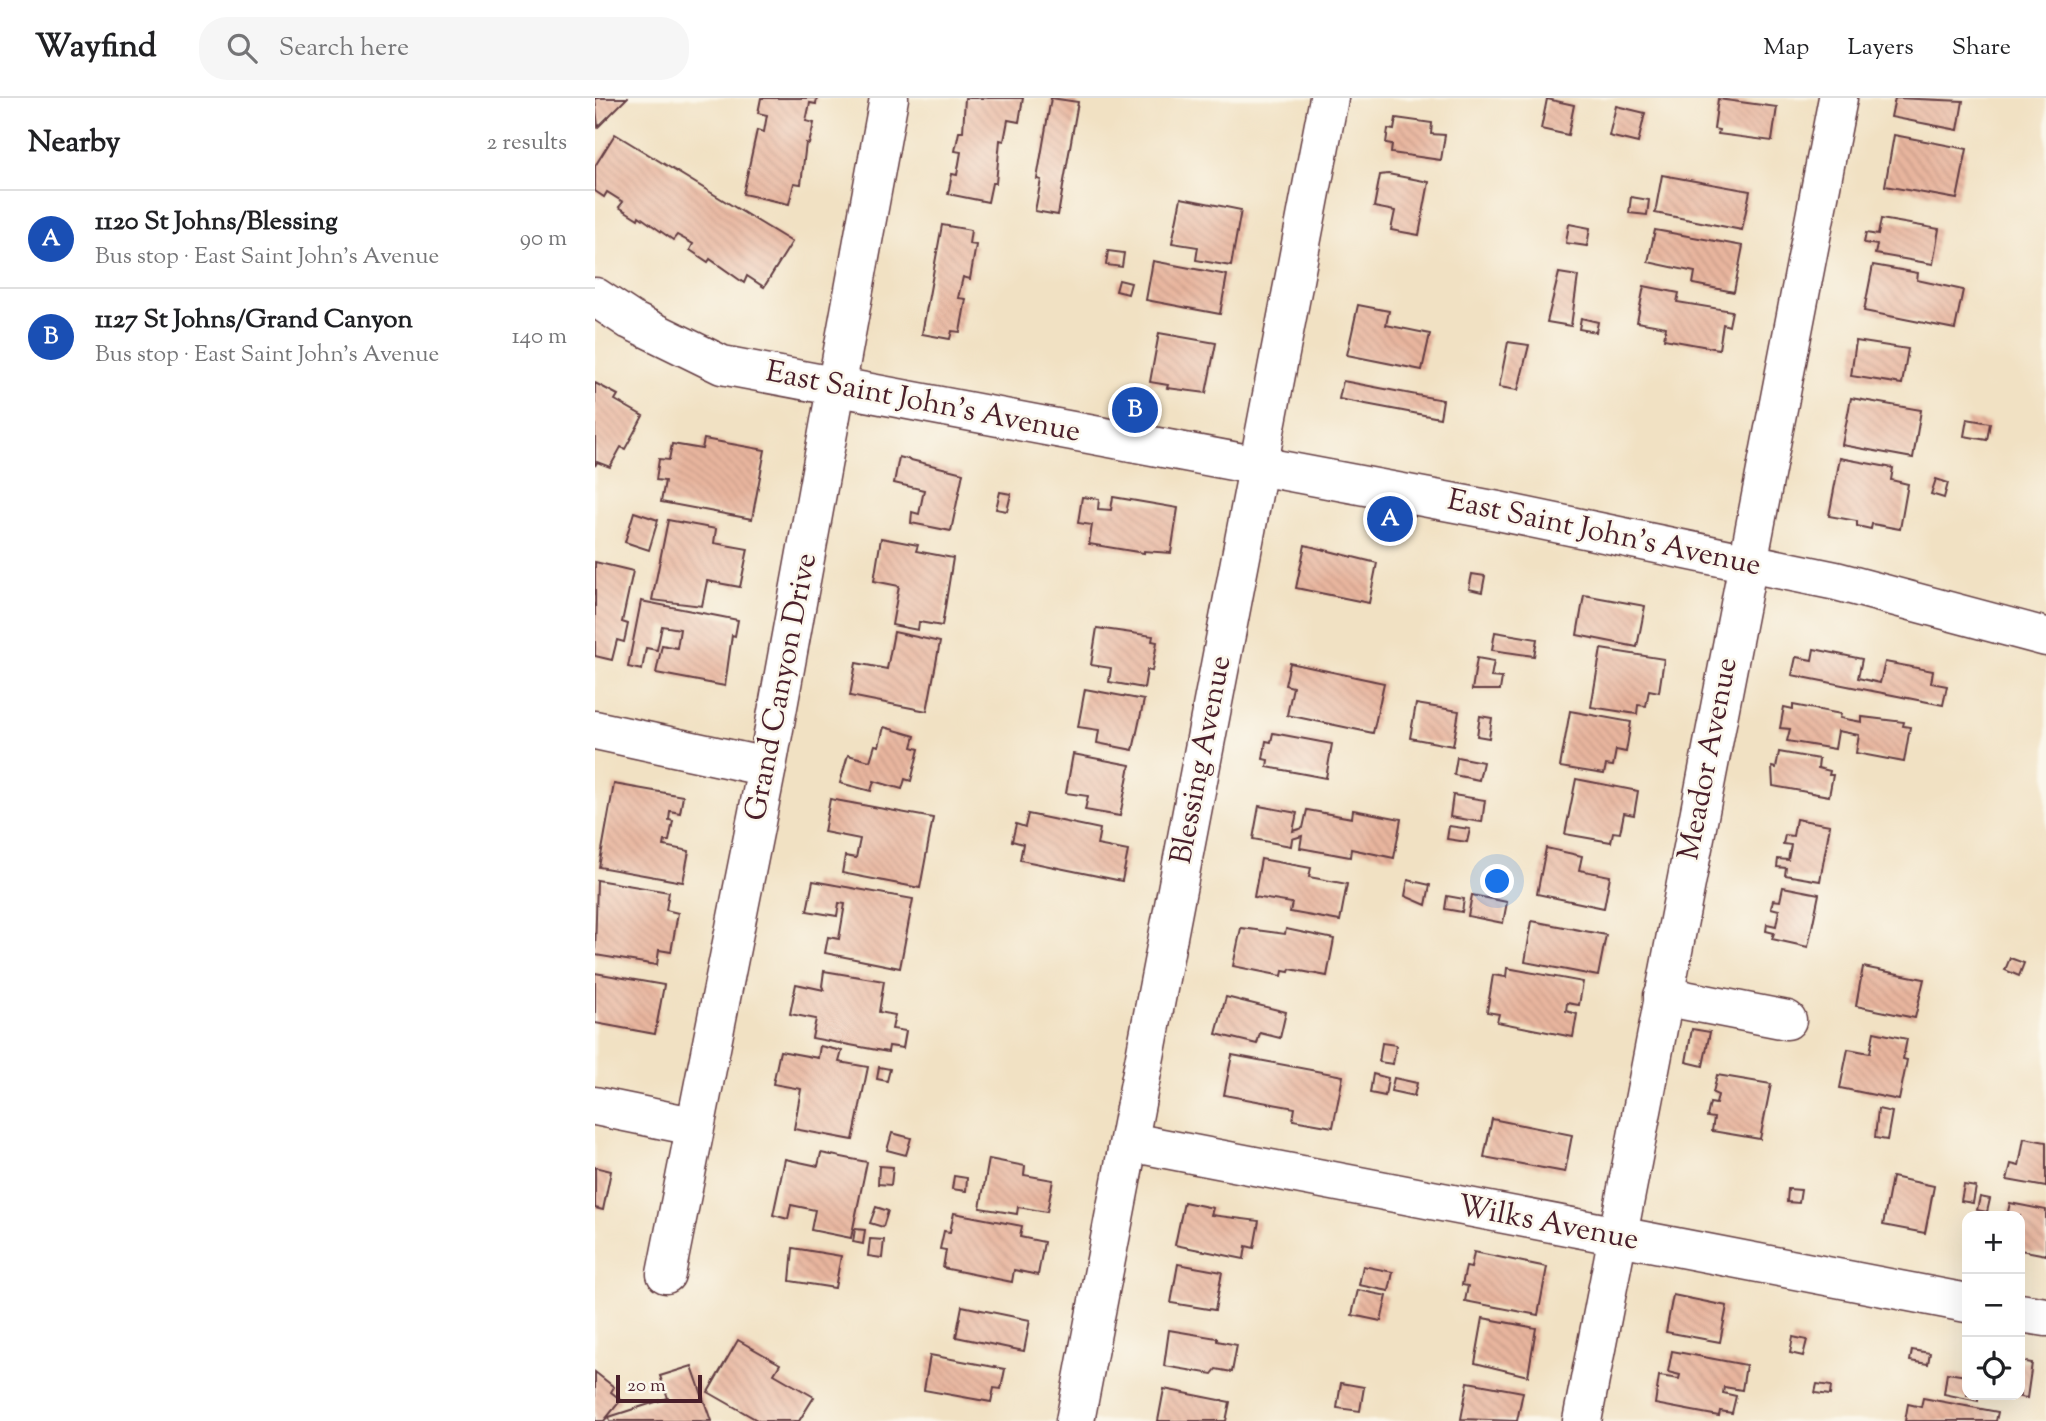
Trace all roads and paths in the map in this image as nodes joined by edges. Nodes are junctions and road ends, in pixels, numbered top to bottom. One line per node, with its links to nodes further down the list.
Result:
1 (889, 98): 5 (street, Grand Canyon Drive)
2 (1329, 98): 6 (street, Blessing Avenue)
3 (1838, 98): 7 (street, Meador Avenue)
4 (595, 297): 5 (street, East Saint John's Avenue)
5 (838, 387): 6 (street, East Saint John's Avenue); 10 (street, Grand Canyon Drive)
6 (1258, 466): 7 (street, East Saint John's Avenue); 15 (street, Blessing Avenue)
7 (1746, 563): 8 (street, East Saint John's Avenue); 11 (street, Meador Avenue)
8 (2046, 637)
9 (595, 730): 10 (street)
10 (767, 767): 14 (street, Grand Canyon Drive)
11 (1663, 996): 12 (street); 16 (street, Meador Avenue)
12 (1787, 1020)
13 (595, 1106): 14 (street)
14 (693, 1126): 17 (street, Grand Canyon Drive)
15 (1130, 1142): 16 (street, Wilks Avenue); 21 (street, Blessing Avenue)
16 (1615, 1237): 18 (street, Wilks Avenue); 22 (street, Meador Avenue)
17 (666, 1274)
18 (1962, 1302)
19 (2025, 1313): 20 (street)
20 (2046, 1317)
21 (1075, 1421)
22 (1582, 1421)

